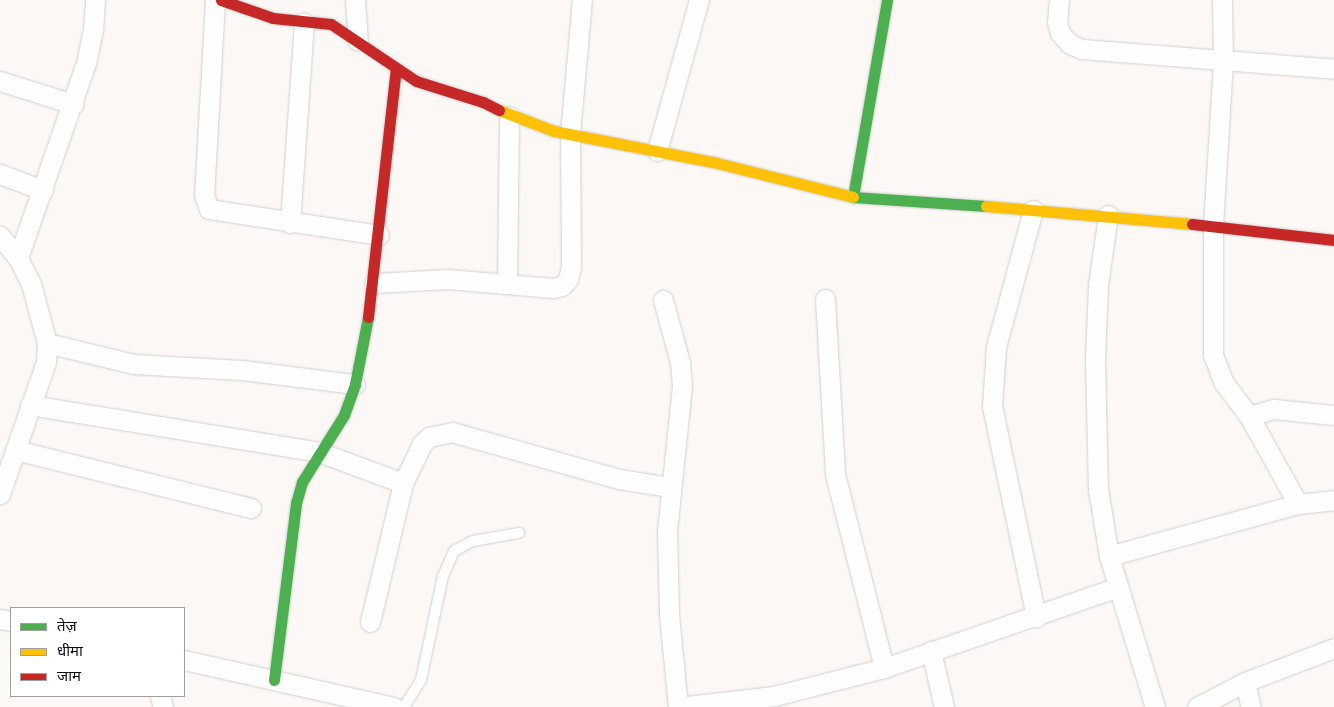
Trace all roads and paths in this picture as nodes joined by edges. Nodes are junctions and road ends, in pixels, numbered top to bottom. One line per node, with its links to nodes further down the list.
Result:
1 (95, 0): 16 (street)
2 (215, 0): 25 (street)
3 (221, 0): 10 (street)
4 (355, 0): 11 (street)
5 (582, 0): 18 (street)
6 (699, 0): 19 (street)
7 (887, 0): 22 (street)
8 (1059, 0): 12 (street)
9 (1222, 0): 12 (street)
10 (304, 22): 11 (street); 25 (street)
11 (358, 40): 13 (street)
12 (1223, 62): 14 (street); 26 (street)
13 (396, 69): 17 (street); 27 (street)
14 (1334, 69)
15 (0, 81): 16 (street)
16 (72, 104): 21 (street)
17 (509, 116): 18 (street); 32 (street)
18 (570, 134): 19 (street); 32 (street)
19 (657, 151): 22 (street)
20 (0, 174): 21 (street)
21 (43, 190): 30 (street)
22 (853, 197): 23 (street)
23 (1033, 210): 24 (street); 51 (street)
24 (1108, 215): 26 (street); 49 (street)
25 (290, 223): 27 (street)
26 (1214, 225): 29 (street); 39 (street)
27 (379, 235): 31 (street)
28 (0, 236): 30 (street)
29 (1334, 240)
30 (18, 258): 35 (street)
31 (374, 283): 32 (street); 36 (street)
32 (507, 284)
33 (825, 299): 56 (street)
34 (663, 300): 43 (street)
35 (47, 343): 36 (street); 37 (street)
36 (355, 384): 41 (street)
37 (30, 405): 40 (street); 41 (street)
38 (1334, 415): 39 (street)
39 (1249, 416): 46 (street)
40 (15, 450): 44 (street); 47 (street)
41 (319, 452): 42 (street); 57 (street)
42 (403, 482): 43 (street); 52 (street)
43 (670, 487): 61 (street)
44 (0, 494)
45 (1334, 500): 46 (street)
46 (1298, 504): 49 (street)
47 (251, 508)
48 (518, 533): 60 (lane)
49 (1109, 556): 50 (street)
50 (1118, 587): 51 (street); 63 (street)
51 (1036, 617): 54 (street)
52 (370, 622)
53 (1334, 648): 58 (street)
54 (931, 651): 56 (street); 62 (street)
55 (185, 660): 57 (street)
56 (884, 668): 61 (street)
57 (274, 680): 59 (street)
58 (1245, 682): 64 (street); 65 (street)
59 (394, 707)
60 (404, 707)
61 (678, 707)
62 (944, 707)
63 (1155, 707)
64 (1197, 707)
65 (1251, 707)

